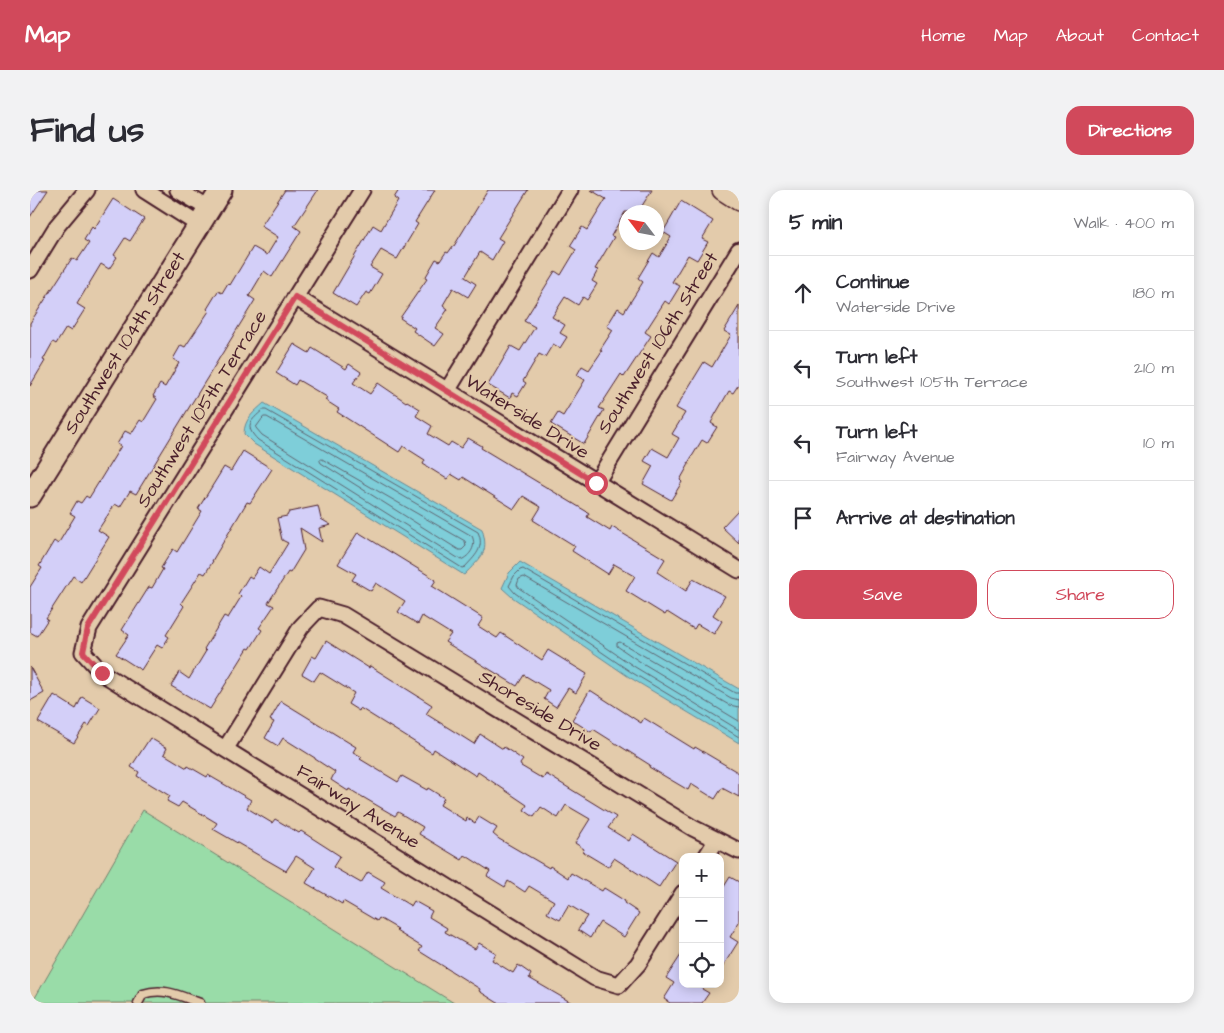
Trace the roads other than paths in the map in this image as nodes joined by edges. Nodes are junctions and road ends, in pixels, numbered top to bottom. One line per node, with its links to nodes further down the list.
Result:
1 (87, 190): 11 (street)
2 (144, 190): 9 (street)
3 (178, 190): 9 (street)
4 (221, 190): 9 (main road, Southwest 104th Street)
5 (362, 190): 12 (street, Southwest 105th Terrace)
6 (570, 190): 13 (street)
7 (722, 190): 8 (street)
8 (739, 201)
9 (204, 217): 15 (main road, Southwest 104th Street)
10 (739, 250): 14 (street, Southwest 106th Street)
11 (30, 270)
12 (295, 297): 13 (street, Waterside Drive); 17 (street, Southwest 105th Terrace)
13 (447, 391): 14 (street, Waterside Drive)
14 (596, 483): 16 (street, Waterside Drive)
15 (30, 496)
16 (739, 570)
17 (83, 652): 18 (street, Fairway Avenue)
18 (226, 748): 19 (street, Shoreside Drive); 22 (street, Fairway Avenue)
19 (716, 841): 20 (street, Shoreside Drive); 21 (street)
20 (739, 851)
21 (708, 853)
22 (680, 898)
23 (138, 1003): 24 (lane)
24 (200, 1003)

